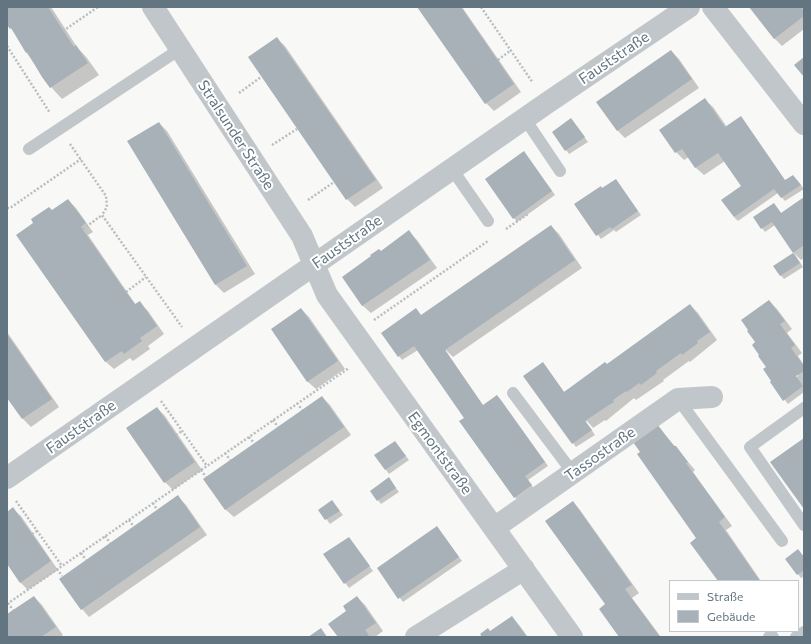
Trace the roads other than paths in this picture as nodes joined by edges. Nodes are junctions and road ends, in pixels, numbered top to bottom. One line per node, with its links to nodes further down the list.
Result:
1 (153, 7): 4 (street, Stralsunder Straße)
2 (689, 7): 5 (street, Fauststraße)
3 (712, 7): 6 (street)
4 (180, 48): 7 (lane); 11 (street, Stralsunder Straße)
5 (525, 119): 8 (street, Fauststraße); 9 (lane)
6 (804, 124)
7 (29, 149)
8 (452, 169): 10 (lane); 11 (street, Fauststraße)
9 (560, 171)
10 (488, 221)
11 (314, 265): 17 (street, Fauststraße); 19 (street, Egmontstraße)
12 (513, 393): 16 (lane)
13 (712, 397): 14 (street)
14 (678, 399): 16 (street, Tassostraße); 20 (lane)
15 (804, 408): 18 (lane)
16 (573, 473): 19 (street, Tassostraße)
17 (7, 478)
18 (804, 525)
19 (494, 528): 21 (street, Egmontstraße)
20 (782, 541)
21 (524, 569): 23 (street); 24 (street, Egmontstraße)
22 (804, 632): 27 (lane)
23 (416, 637)
24 (572, 637)
25 (769, 637): 26 (lane)
26 (773, 637)
27 (796, 637)

